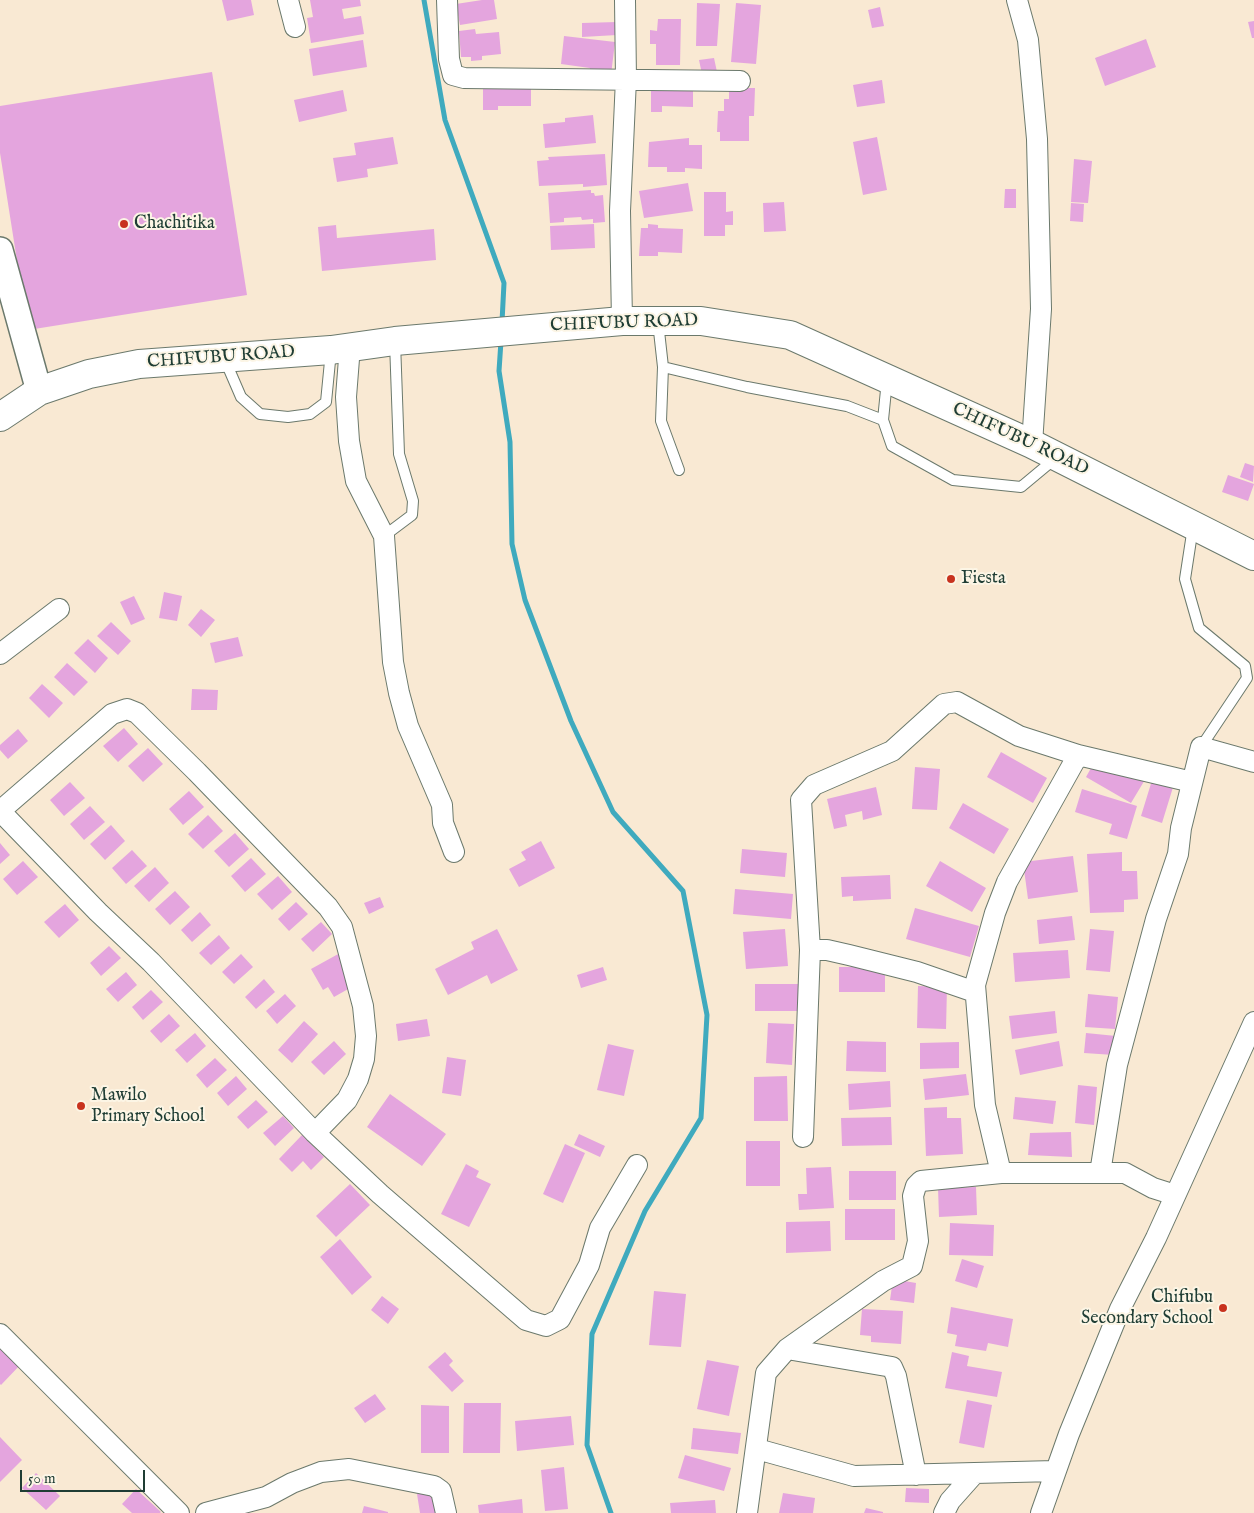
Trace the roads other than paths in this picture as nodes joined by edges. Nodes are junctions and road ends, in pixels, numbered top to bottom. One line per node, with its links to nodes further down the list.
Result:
1 (288, 0): 5 (street)
2 (447, 0): 6 (street)
3 (625, 0): 6 (street)
4 (1017, 0): 19 (street)
5 (294, 27)
6 (626, 79): 7 (street); 9 (street)
7 (740, 81)
8 (0, 250): 16 (street)
9 (622, 321): 10 (main road, CHIFUBU ROAD); 11 (main road, CHIFUBU ROAD)
10 (658, 321): 14 (lane); 15 (main road, CHIFUBU ROAD)
11 (396, 341): 12 (main road, CHIFUBU ROAD); 23 (lane)
12 (341, 348): 13 (main road, CHIFUBU ROAD); 13 (lane); 23 (street)
13 (223, 356): 16 (main road, CHIFUBU ROAD)
14 (664, 367): 18 (lane); 21 (lane)
15 (887, 379): 18 (lane); 19 (main road, CHIFUBU ROAD)
16 (39, 391): 17 (main road, CHIFUBU ROAD)
17 (0, 417)
18 (883, 420): 20 (lane)
19 (1032, 444): 20 (main road, CHIFUBU ROAD)
20 (1057, 457): 22 (main road, CHIFUBU ROAD)
21 (679, 470)
22 (1193, 526): 24 (main road, CHIFUBU ROAD); 27 (lane)
23 (384, 536): 32 (street)
24 (1254, 556)
25 (59, 609): 26 (street)
26 (0, 654)
27 (1201, 747): 29 (street); 30 (street)
28 (1078, 755): 30 (street); 33 (street); 34 (street)
29 (1254, 762)
30 (1192, 782): 40 (street)
31 (0, 811): 36 (street); 36 (street)
32 (454, 852)
33 (810, 950): 34 (street); 37 (street)
34 (975, 992): 39 (street)
35 (1254, 1022): 41 (street)
36 (315, 1133): 38 (street)
37 (803, 1137)
38 (637, 1164)
39 (1001, 1172): 40 (street); 43 (street)
40 (1100, 1173): 41 (street)
41 (1176, 1195): 45 (street)
42 (0, 1334): 48 (street)
43 (787, 1349): 44 (street); 47 (street)
44 (757, 1449): 47 (street); 51 (street)
45 (1054, 1471): 46 (street); 53 (street)
46 (974, 1474): 47 (street); 52 (street)
47 (916, 1476)
48 (179, 1513)
49 (206, 1513): 50 (street)
50 (446, 1513)
51 (747, 1513)
52 (944, 1513)
53 (1041, 1513)

